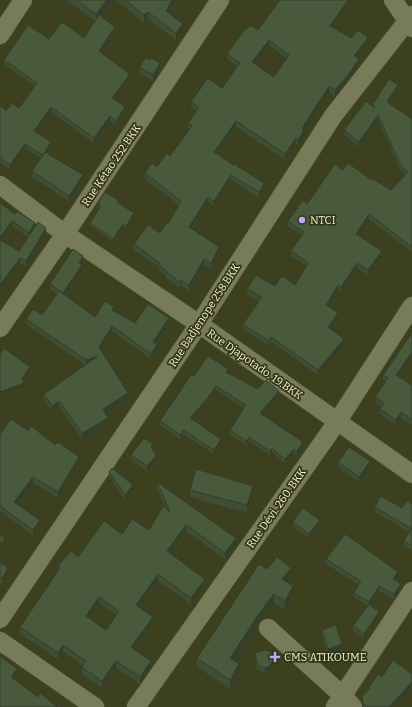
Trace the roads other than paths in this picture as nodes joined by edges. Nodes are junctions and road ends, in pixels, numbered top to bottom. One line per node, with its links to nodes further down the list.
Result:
1 (24, 0): 5 (street)
2 (220, 0): 7 (street, Rue Kétao 252.BKK)
3 (393, 0): 4 (street)
4 (411, 21): 9 (street, Rue Badjenope 258.BKK)
5 (0, 35)
6 (0, 185): 7 (street, Rue Djapotado. 19.BKK)
7 (66, 234): 9 (street, Rue Djapotado. 19.BKK); 10 (street, Rue Kétao 252.BKK)
8 (412, 306): 11 (street, Rue Dévi. 260. BKK)
9 (199, 324): 11 (street, Rue Djapotado. 19.BKK); 14 (street, Rue Badjenope 258.BKK)
10 (0, 328)
11 (337, 422): 12 (street, Rue Djapotado. 19.BKK); 19 (street, Rue Dévi. 260. BKK)
12 (412, 474)
13 (412, 591): 17 (street)
14 (0, 619)
15 (268, 628): 17 (street)
16 (0, 641): 18 (street)
17 (344, 703)
18 (95, 707)
19 (136, 707)

